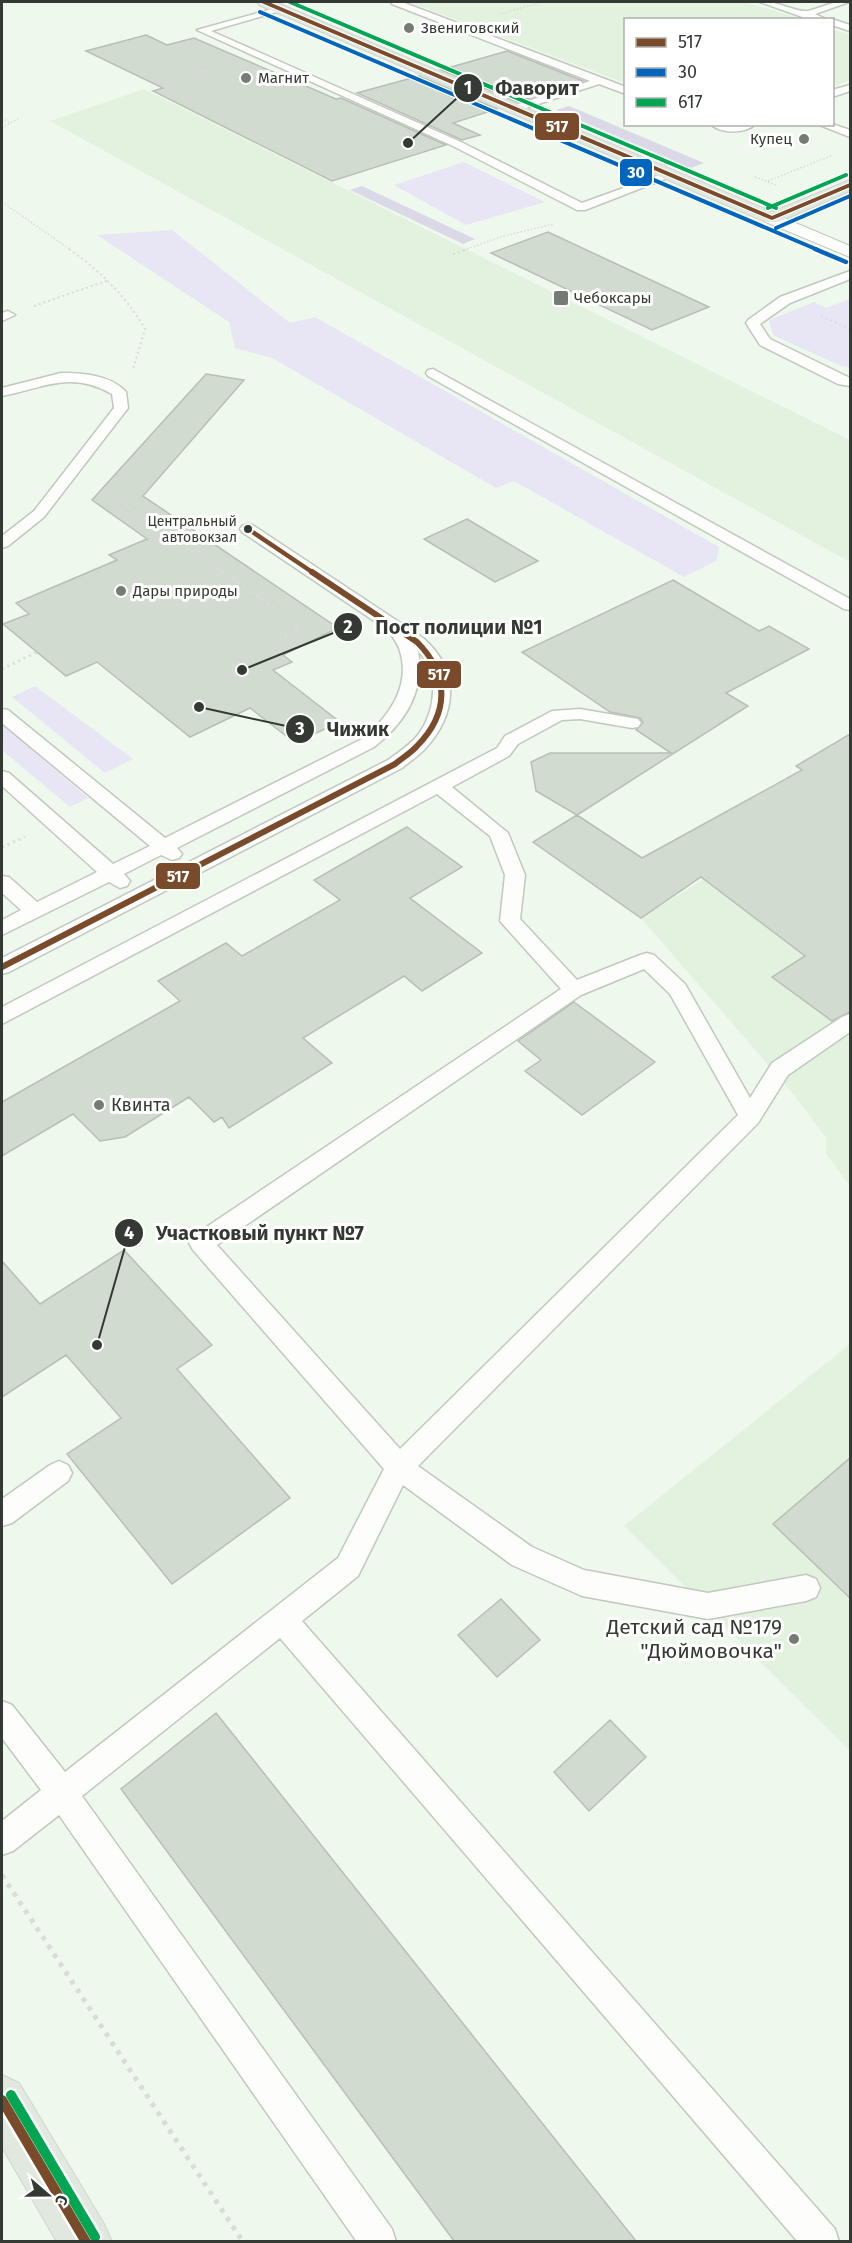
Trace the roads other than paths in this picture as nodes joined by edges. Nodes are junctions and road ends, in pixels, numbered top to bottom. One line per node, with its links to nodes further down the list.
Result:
1 (264, 2): 5 (main road)
2 (395, 2): 10 (lane)
3 (765, 2): 6 (lane)
4 (844, 2): 6 (lane)
5 (282, 9): 14 (main road); 19 (lane)
6 (806, 14): 7 (lane)
7 (818, 18)
8 (834, 23): 9 (lane)
9 (850, 28)
10 (599, 81): 12 (lane); 14 (lane)
11 (850, 88): 13 (lane)
12 (624, 90)
13 (834, 93)
14 (513, 109): 19 (main road)
15 (720, 126): 16 (lane)
16 (746, 126)
17 (828, 126): 18 (lane)
18 (850, 134)
19 (669, 176): 21 (main road)
20 (850, 185): 21 (main road)
21 (772, 218): 22 (street)
22 (850, 252)
23 (850, 274): 25 (lane)
24 (433, 373): 29 (lane)
25 (850, 382)
26 (2, 392): 28 (lane)
27 (248, 529): 30 (lane)
28 (2, 543)
29 (850, 605)
30 (395, 627): 35 (lane); 36 (lane)
31 (2, 714): 35 (lane)
32 (632, 723): 34 (lane)
33 (2, 777): 37 (lane)
34 (439, 786): 43 (lane); 44 (lane)
35 (164, 847): 36 (lane); 37 (lane)
36 (190, 869): 39 (lane)
37 (111, 874): 39 (lane); 40 (lane)
38 (2, 882): 40 (lane)
39 (136, 896): 42 (lane)
40 (34, 911): 41 (lane)
41 (2, 928)
42 (2, 967)
43 (574, 990): 46 (lane); 47 (lane)
44 (2, 1016)
45 (850, 1022): 46 (lane)
46 (750, 1118): 47 (lane)
47 (399, 1467): 50 (lane); 51 (lane)
48 (58, 1473): 49 (lane)
49 (2, 1514)
50 (806, 1588)
51 (283, 1620): 53 (lane); 58 (lane)
52 (2, 1715): 53 (lane)
53 (63, 1793): 54 (lane); 57 (lane)
54 (2, 1840)
55 (2, 2100): 56 (main road)
56 (86, 2241)
57 (379, 2241)
58 (822, 2241)

